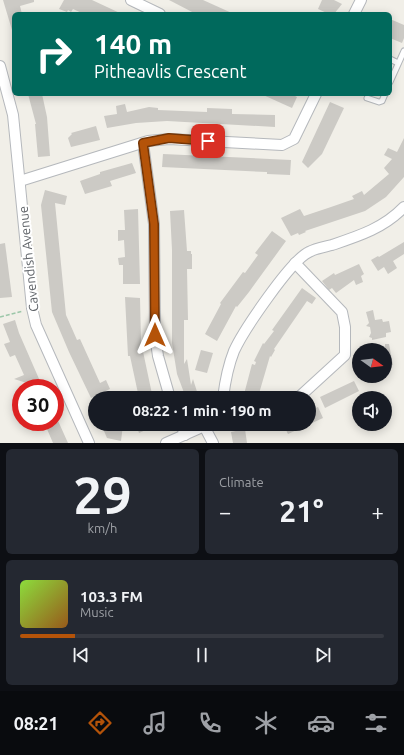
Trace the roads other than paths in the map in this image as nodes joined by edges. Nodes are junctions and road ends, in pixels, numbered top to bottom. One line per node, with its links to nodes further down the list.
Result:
1 (131, 0): 3 (street)
2 (361, 0): 4 (street)
3 (156, 12)
4 (355, 12)
5 (404, 50): 7 (lane)
6 (392, 60): 7 (lane)
7 (398, 63): 9 (lane)
8 (0, 66): 14 (street, Cavendish Avenue)
9 (392, 77)
10 (315, 96): 13 (street)
11 (384, 96): 12 (lane)
12 (367, 98)
13 (143, 143): 14 (street); 17 (street)
14 (20, 181): 24 (street, Cavendish Avenue)
15 (404, 207): 16 (street)
16 (295, 263): 18 (street); 19 (street)
17 (168, 391)
18 (224, 391)
19 (306, 391)
20 (184, 431): 23 (street)
21 (194, 431): 23 (street)
22 (209, 431): 26 (street)
23 (185, 435): 25 (street)
24 (89, 443)
25 (166, 443)
26 (213, 443)

